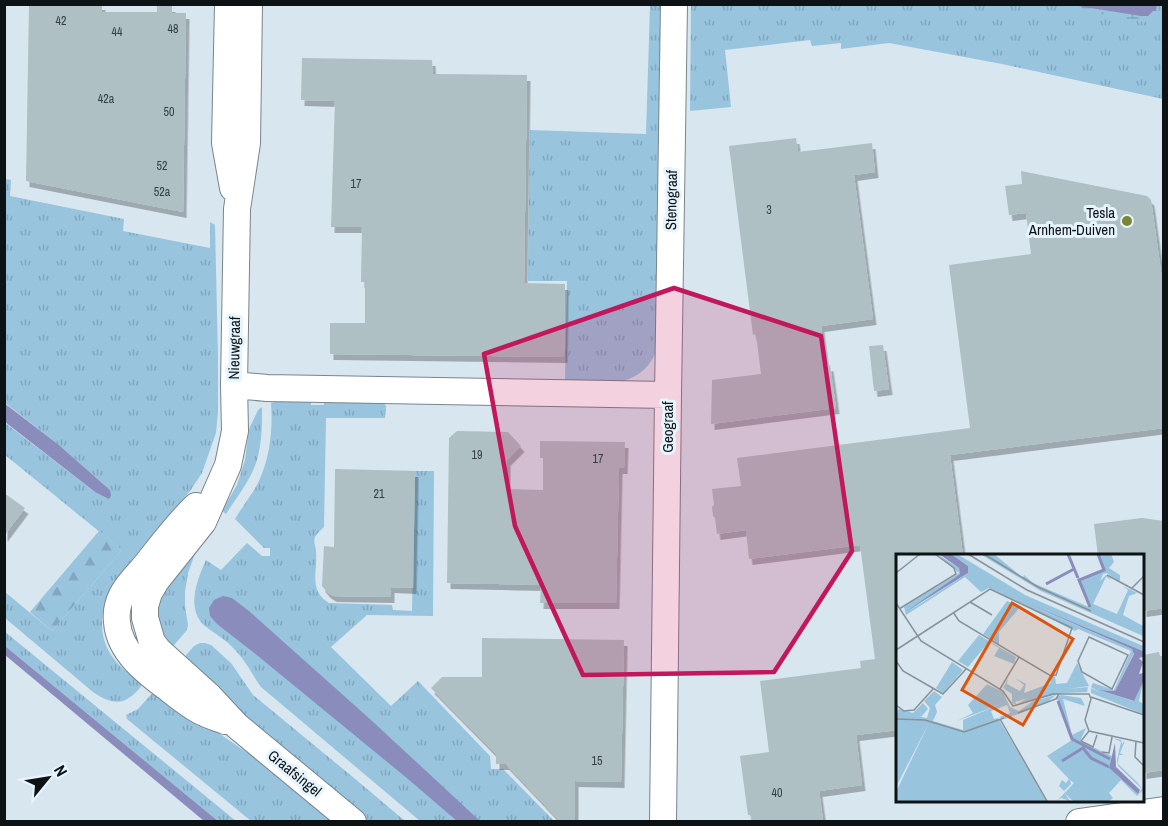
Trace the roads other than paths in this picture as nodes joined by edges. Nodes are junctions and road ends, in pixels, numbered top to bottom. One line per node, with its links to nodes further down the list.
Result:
1 (228, 4): 4 (street, Nieuwgraaf)
2 (249, 4): 4 (street, Nieuwgraaf)
3 (674, 4): 6 (street, Stenograaf)
4 (237, 209): 5 (street, Nieuwgraaf)
5 (234, 385): 6 (street, Geograaf); 7 (street, Nieuwgraaf)
6 (668, 395): 10 (street, Geograaf)
7 (164, 671): 9 (street, Graafsingel)
8 (1164, 810): 11 (street)
9 (353, 822)
10 (663, 822)
11 (1079, 822)

